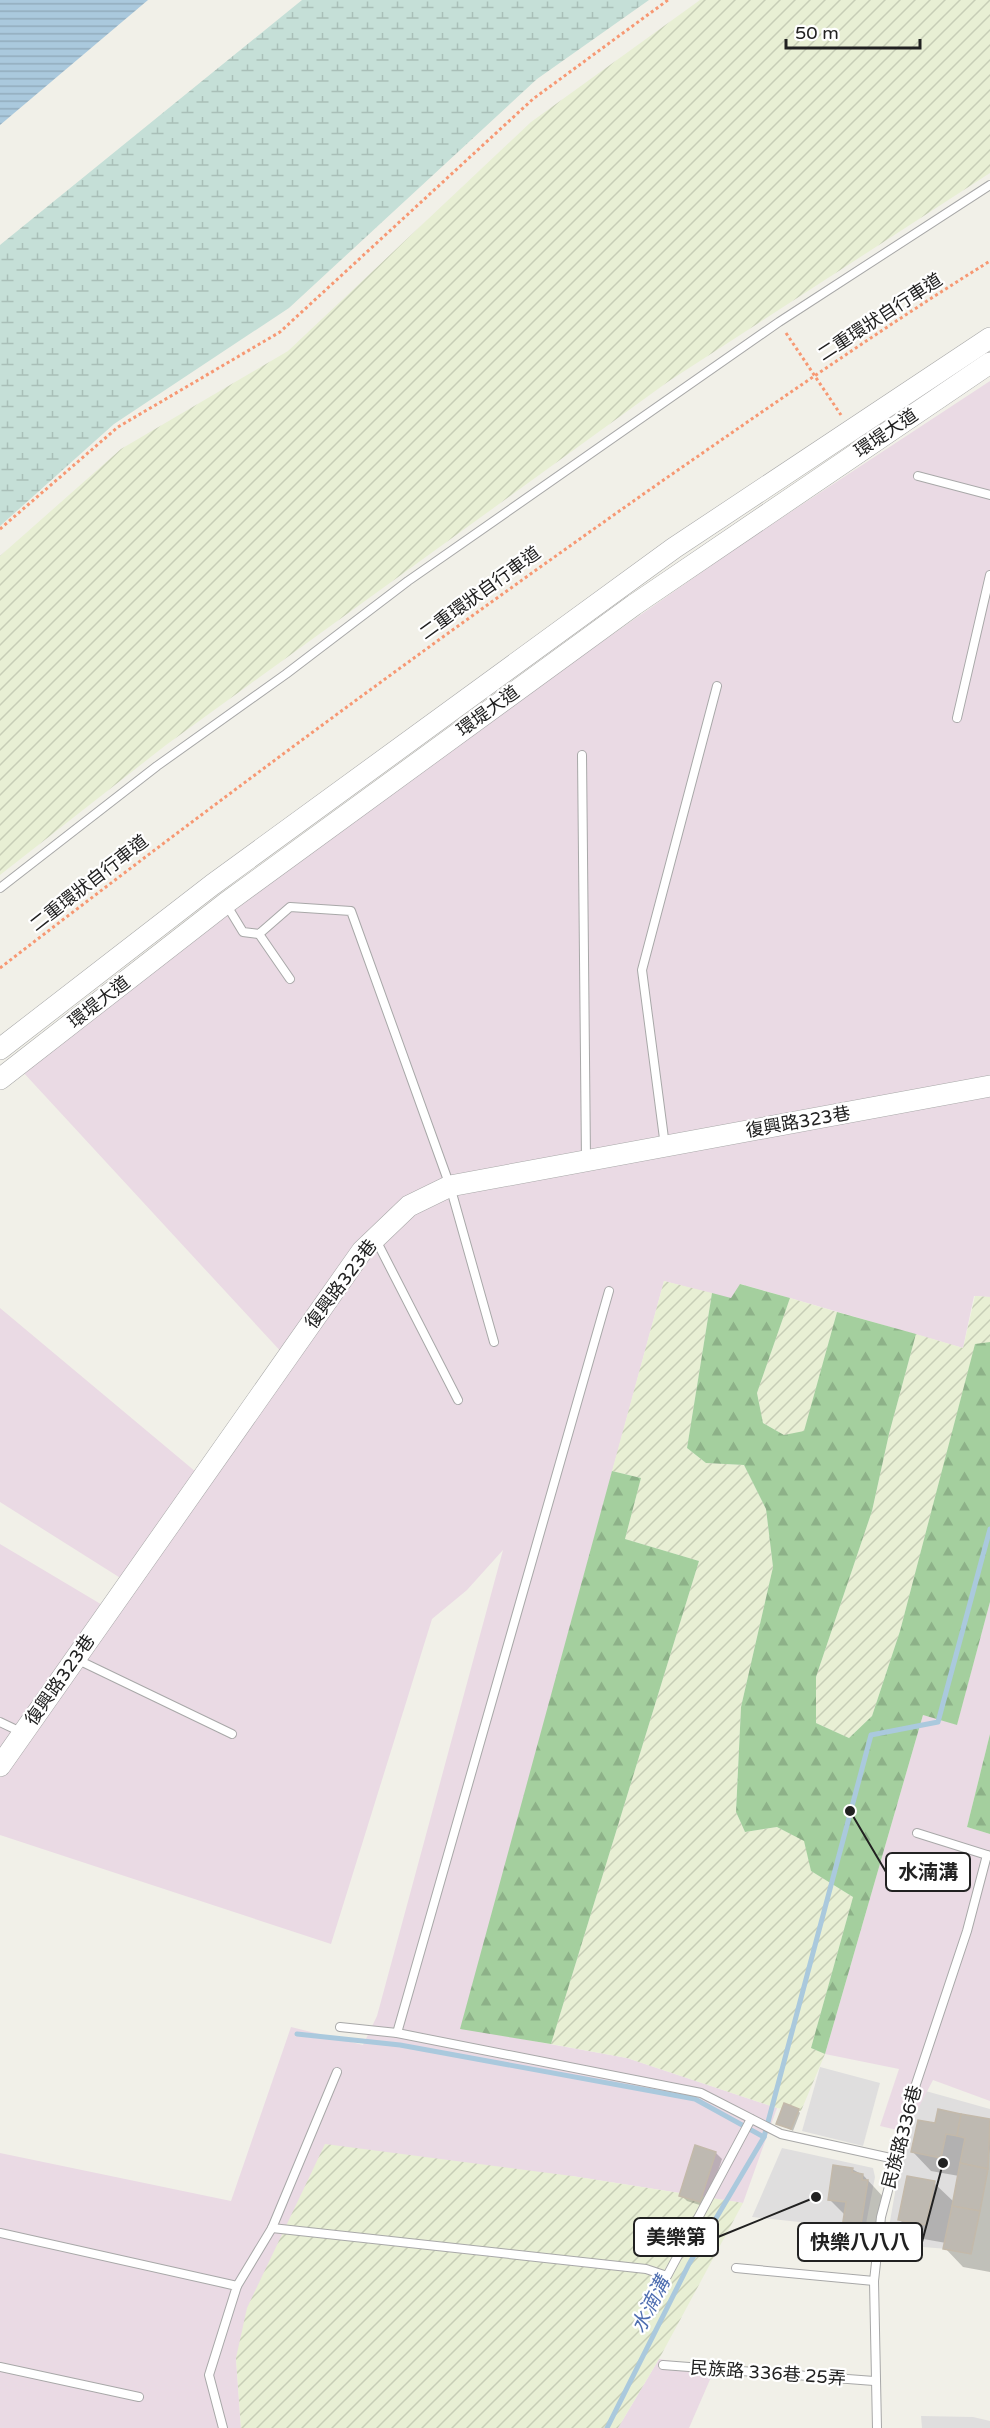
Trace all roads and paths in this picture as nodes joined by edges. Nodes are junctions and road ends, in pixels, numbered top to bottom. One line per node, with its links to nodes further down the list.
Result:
1 (668, 0): 11 (path)
2 (990, 185): 4 (lane)
3 (990, 261): 7 (path, 二重環狀自行車道)
4 (779, 322): 7 (path); 16 (lane)
5 (990, 338): 21 (street, 環堤大道)
6 (990, 363): 17 (street, 環堤大道)
7 (814, 376): 8 (path); 19 (path, 二重環狀自行車道)
8 (845, 421)
9 (918, 476): 10 (lane)
10 (990, 495)
11 (0, 529)
12 (990, 574): 14 (lane)
13 (717, 686): 24 (lane)
14 (957, 718)
15 (582, 754): 25 (lane)
16 (0, 888)
17 (225, 903): 18 (lane); 22 (street, 環堤大道)
18 (259, 934): 20 (lane); 26 (lane)
19 (0, 968)
20 (290, 980)
21 (0, 1049)
22 (0, 1079)
23 (990, 1086): 24 (street, 復興路323巷)
24 (665, 1146): 25 (street, 復興路323巷)
25 (586, 1161): 26 (street, 復興路323巷)
26 (450, 1186): 27 (street, 復興路323巷); 29 (lane)
27 (374, 1237): 30 (lane); 31 (street, 復興路323巷)
28 (609, 1291): 39 (lane)
29 (495, 1342)
30 (458, 1400)
31 (75, 1659): 33 (street, 復興路323巷); 34 (lane)
32 (0, 1722): 33 (lane)
33 (23, 1733): 35 (street, 復興路323巷)
34 (232, 1734)
35 (0, 1766)
36 (917, 1833): 37 (lane)
37 (989, 1855): 42 (lane, 民族路336巷)
38 (340, 2028): 39 (lane)
39 (397, 2033): 41 (lane)
40 (337, 2072): 43 (lane)
41 (751, 2119): 42 (lane); 43 (lane)
42 (894, 2159): 46 (lane, 民族路336巷)
43 (272, 2228): 47 (lane)
44 (0, 2233): 47 (lane)
45 (736, 2268): 46 (lane)
46 (874, 2281): 50 (lane, 民族路336巷)
47 (237, 2286): 52 (lane)
48 (663, 2365): 50 (lane, 民族路 336巷 25弄)
49 (0, 2367): 51 (lane)
50 (874, 2380): 53 (lane, 民族路336巷)
51 (139, 2397)
52 (223, 2428)
53 (877, 2428)

